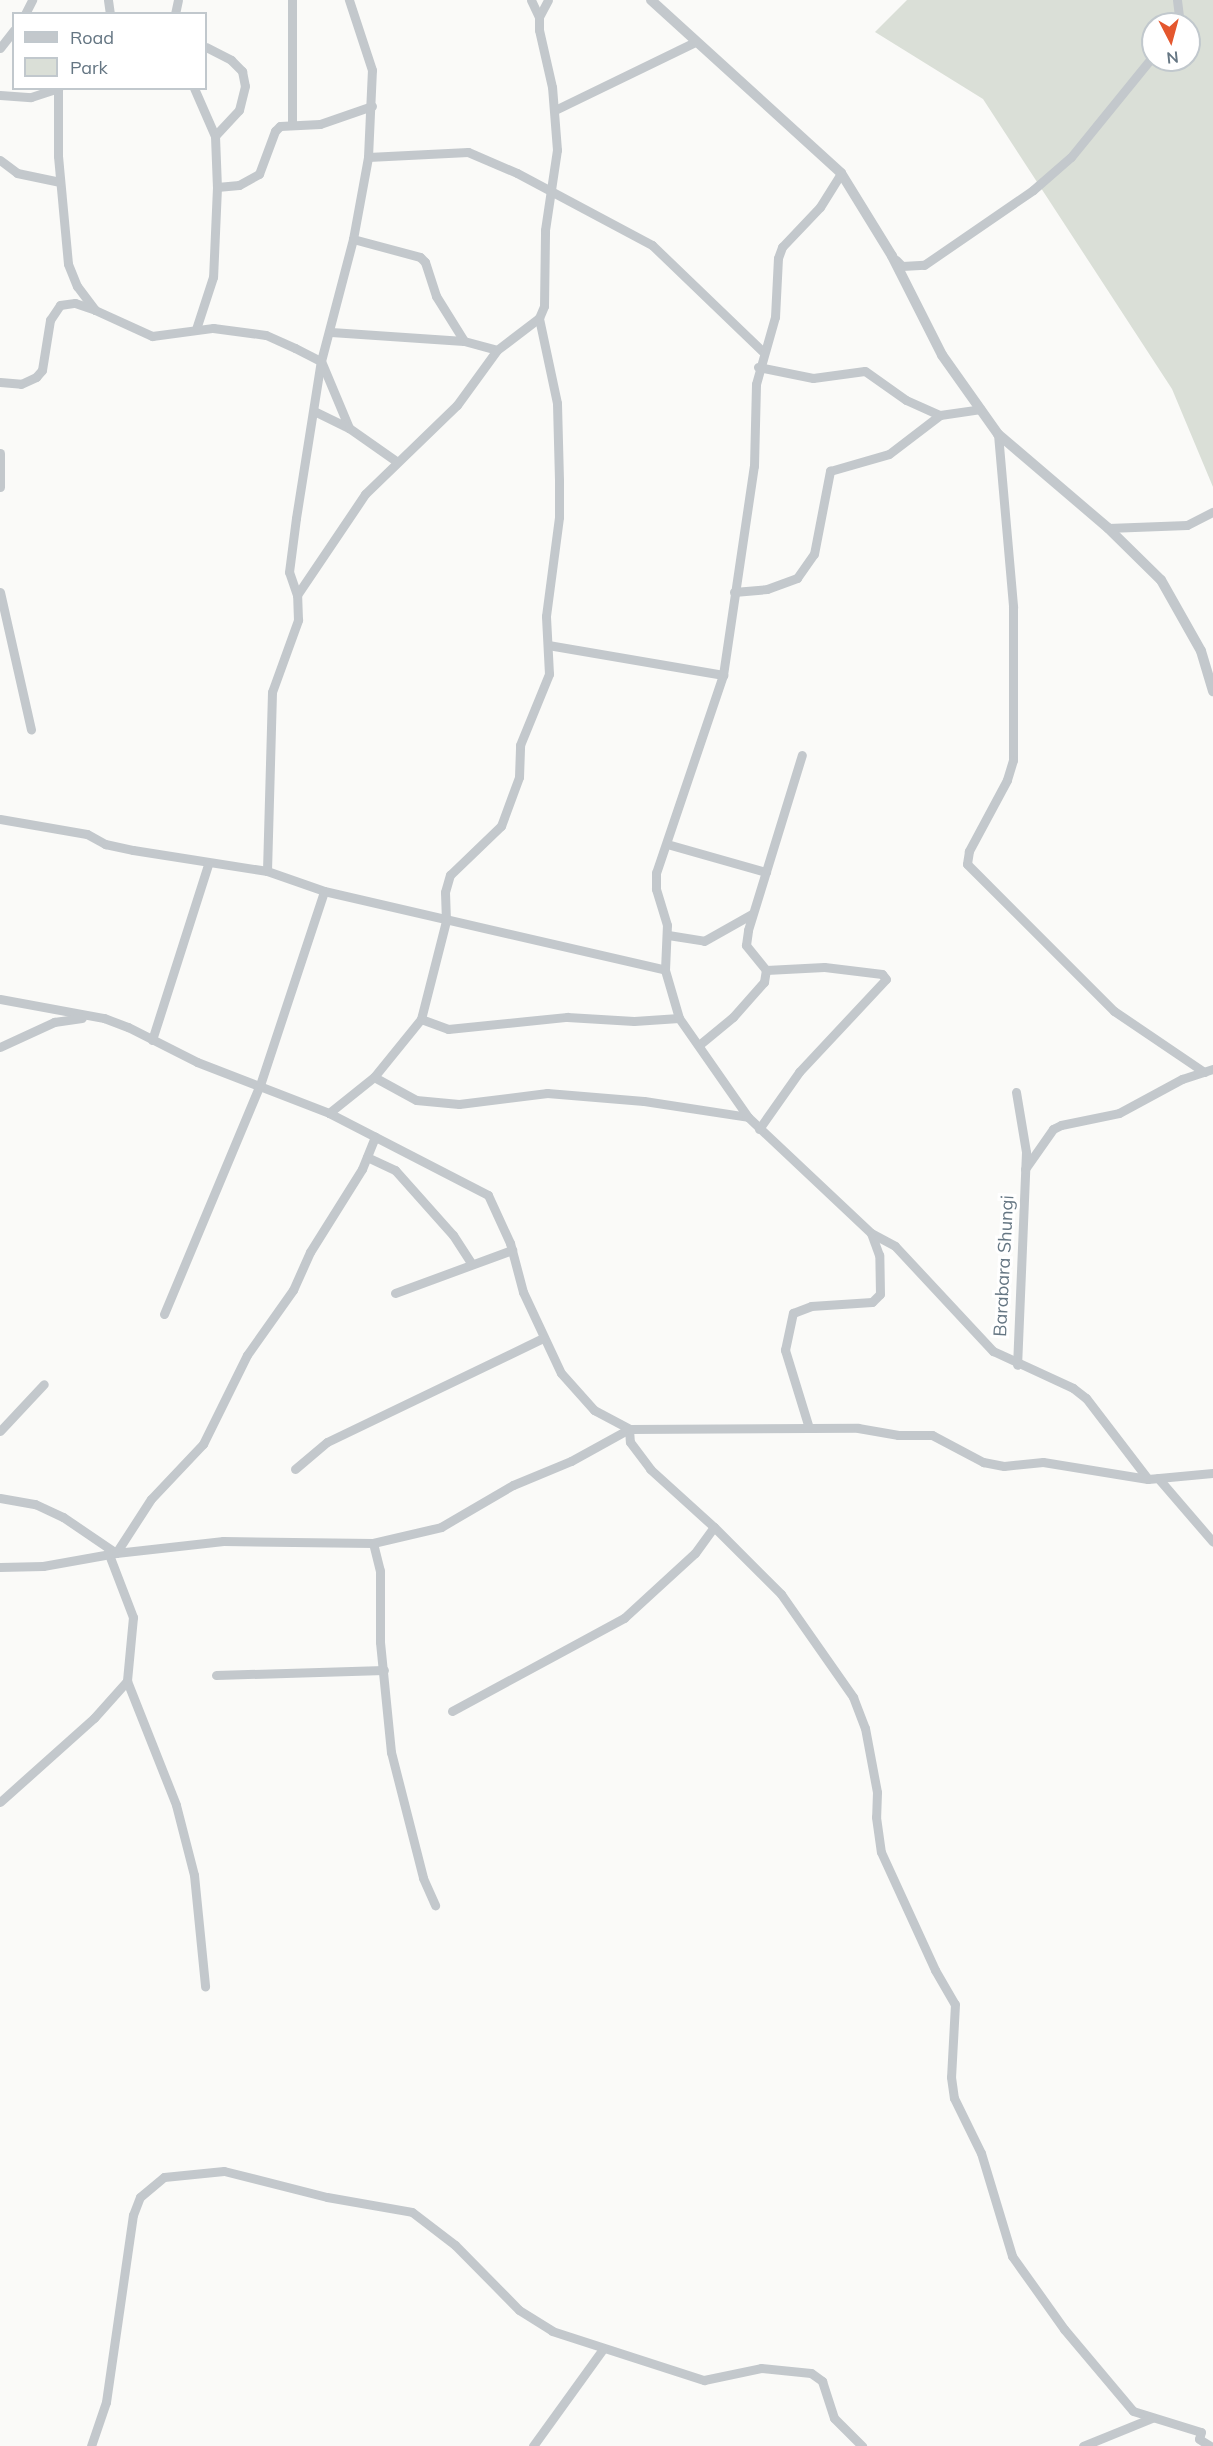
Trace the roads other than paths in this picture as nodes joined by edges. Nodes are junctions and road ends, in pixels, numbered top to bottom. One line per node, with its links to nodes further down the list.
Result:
1 (292, 0): 18 (street)
2 (349, 0): 16 (street)
3 (531, 0): 6 (street)
4 (548, 0): 6 (street)
5 (651, 0): 8 (street)
6 (539, 17): 17 (street)
7 (12, 33): 9 (street)
8 (695, 42): 17 (street); 22 (street)
9 (0, 48)
10 (207, 48): 19 (street)
11 (1141, 71): 27 (street)
12 (56, 90): 15 (street)
13 (59, 90): 23 (street)
14 (195, 90): 19 (street)
15 (0, 94)
16 (372, 106): 18 (street); 20 (street)
17 (555, 110): 25 (street)
18 (292, 124): 24 (street)
19 (214, 136): 24 (street)
20 (368, 157): 25 (street); 26 (street)
21 (0, 160): 23 (street)
22 (841, 173): 27 (street); 34 (street)
23 (60, 182): 28 (street)
24 (217, 187): 30 (street)
25 (551, 193): 29 (street); 34 (street)
26 (353, 239): 31 (street); 32 (street)
27 (892, 256): 38 (street)
28 (95, 309): 30 (street); 37 (street)
29 (539, 318): 33 (street); 51 (street)
30 (196, 330): 35 (street)
31 (331, 332): 32 (street); 35 (street)
32 (464, 341): 33 (street)
33 (497, 350): 44 (street)
34 (764, 352): 36 (street)
35 (321, 361): 39 (street); 41 (street)
36 (758, 367): 40 (street); 49 (street)
37 (0, 382)
38 (981, 409): 40 (street); 42 (street)
39 (314, 411): 41 (street); 50 (street)
40 (940, 415): 49 (street)
41 (349, 428): 44 (street)
42 (998, 434): 47 (street); 74 (street)
43 (0, 453): 45 (street)
44 (396, 461): 50 (street)
45 (0, 487)
46 (1213, 512): 47 (street)
47 (1108, 528): 53 (street)
48 (0, 592): 54 (street)
49 (734, 592): 52 (street)
50 (297, 595): 59 (street)
51 (548, 645): 52 (street); 63 (street)
52 (723, 675): 57 (street)
53 (1213, 691)
54 (31, 730)
55 (802, 755): 60 (street)
56 (0, 819): 58 (street)
57 (667, 844): 60 (street); 64 (street)
58 (208, 864): 59 (street); 71 (street)
59 (267, 871): 61 (street)
60 (766, 872): 62 (street)
61 (324, 891): 63 (street); 76 (street)
62 (752, 914): 64 (street); 66 (street)
63 (446, 921): 65 (street); 70 (street)
64 (668, 935): 65 (street)
65 (665, 970): 69 (street)
66 (766, 970): 72 (street); 80 (street)
67 (0, 999): 68 (street)
68 (88, 1016): 71 (street); 73 (street)
69 (679, 1017): 70 (street); 72 (street)
70 (421, 1019): 75 (street)
71 (152, 1040): 76 (street)
72 (699, 1045): 79 (street)
73 (0, 1047)
74 (1209, 1070): 83 (street)
75 (374, 1077): 78 (street); 79 (street)
76 (260, 1085): 78 (street); 88 (street)
77 (1016, 1092): 83 (street, Barabara Shungi)
78 (329, 1113): 81 (street)
79 (748, 1117): 80 (street)
80 (759, 1129): 84 (street)
81 (375, 1137): 82 (street); 85 (street)
82 (367, 1157): 86 (street); 102 (street)
83 (1025, 1169): 90 (street, Barabara Shungi)
84 (871, 1233): 90 (street); 92 (street)
85 (512, 1250): 86 (street); 89 (street)
86 (471, 1263): 87 (street)
87 (394, 1293)
88 (164, 1314)
89 (543, 1338): 93 (street); 95 (street)
90 (1017, 1365): 97 (street)
91 (44, 1384): 94 (street)
92 (809, 1428): 93 (street); 97 (street)
93 (629, 1429): 99 (street); 101 (street)
94 (0, 1431)
95 (295, 1469)
96 (1213, 1473): 97 (street)
97 (1153, 1478): 100 (street)
98 (0, 1498): 102 (street)
99 (714, 1527): 107 (street); 112 (street)
100 (1213, 1542)
101 (373, 1543): 102 (street); 104 (street)
102 (112, 1552): 103 (street); 106 (street)
103 (0, 1567)
104 (384, 1670): 105 (street); 109 (street)
105 (216, 1675)
106 (127, 1682): 108 (street); 110 (street)
107 (452, 1711)
108 (0, 1802)
109 (435, 1905)
110 (206, 1986)
111 (603, 2349): 113 (street); 114 (street); 115 (street)
112 (1152, 2418): 116 (street); 117 (street)
113 (91, 2446)
114 (533, 2446)
115 (862, 2446)
116 (1083, 2446)
117 (1210, 2446)

